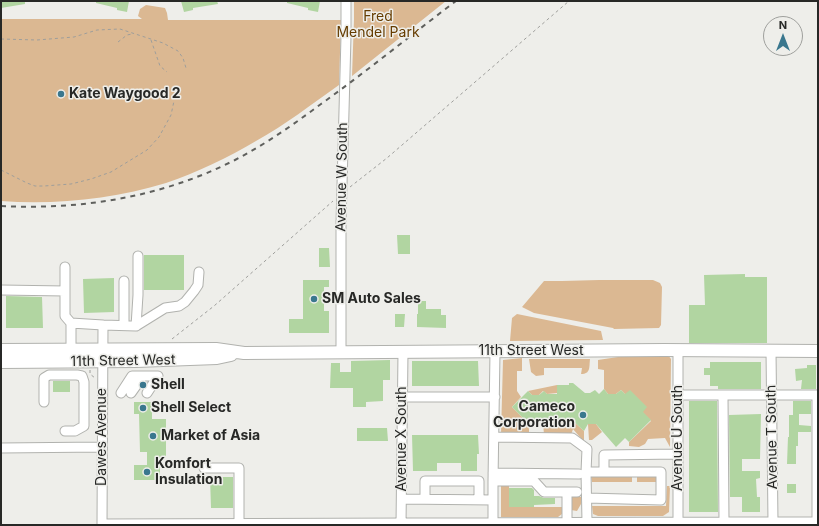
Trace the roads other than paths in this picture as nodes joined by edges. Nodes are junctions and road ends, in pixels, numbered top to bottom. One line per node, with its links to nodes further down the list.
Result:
1 (346, 1): 19 (street, Avenue W South)
2 (138, 256): 11 (street)
3 (65, 267): 7 (street)
4 (199, 272): 11 (street)
5 (124, 281): 10 (street)
6 (1, 290): 7 (street)
7 (65, 291): 8 (street)
8 (71, 323): 9 (street); 13 (street)
9 (103, 325): 10 (street); 20 (street, Dawes Avenue)
10 (124, 325): 11 (street)
11 (136, 326)
12 (1, 350): 13 (main road, 11th Street West)
13 (71, 350): 20 (main road, 11th Street West)
14 (678, 350): 15 (main road, 11th Street West); 18 (main road, 11th Street West); 23 (street, Avenue U South)
15 (771, 351): 16 (main road, 11th Street West); 24 (street, Avenue T South)
16 (818, 351)
17 (403, 352): 18 (main road, 11th Street West); 19 (main road, 11th Street West); 26 (street, Avenue X South)
18 (495, 352): 27 (street)
19 (341, 353): 20 (main road, 11th Street West)
20 (102, 356): 21 (main road, 11th Street West); 31 (street, Dawes Avenue)
21 (1, 362)
22 (145, 376): 22 (street)
23 (678, 395): 25 (street); 33 (street, Avenue U South)
24 (771, 395): 25 (street); 46 (street, Avenue T South); 47 (street)
25 (723, 396): 45 (street)
26 (402, 397): 27 (street); 39 (street, Avenue X South)
27 (495, 397): 30 (street)
28 (44, 402): 29 (street)
29 (65, 431)
30 (494, 437): 36 (street); 37 (street)
31 (102, 447): 32 (street); 60 (street, Dawes Avenue)
32 (1, 448)
33 (678, 454): 35 (street); 59 (street, Avenue U South)
34 (204, 468): 49 (street)
35 (604, 472): 36 (street); 38 (street)
36 (583, 473): 37 (street); 38 (street)
37 (493, 477): 42 (street); 43 (street)
38 (587, 498): 44 (street)
39 (402, 499): 40 (street); 55 (street, Avenue X South)
40 (425, 500): 41 (street); 41 (street)
41 (479, 500): 42 (street)
42 (493, 500): 56 (street)
43 (568, 522): 44 (street); 57 (street)
44 (587, 522): 58 (street)
45 (724, 522): 46 (street); 59 (street)
46 (773, 522): 47 (street)
47 (817, 522)
48 (212, 524): 49 (street); 61 (street)
49 (241, 524): 50 (street)
50 (252, 524): 51 (street)
51 (282, 524): 52 (street)
52 (297, 524): 53 (street)
53 (325, 524): 54 (street)
54 (354, 524): 55 (street)
55 (401, 524): 56 (street)
56 (493, 524): 57 (street)
57 (550, 524)
58 (604, 524): 59 (street)
59 (678, 524)
60 (102, 525): 61 (street)
61 (175, 525)

